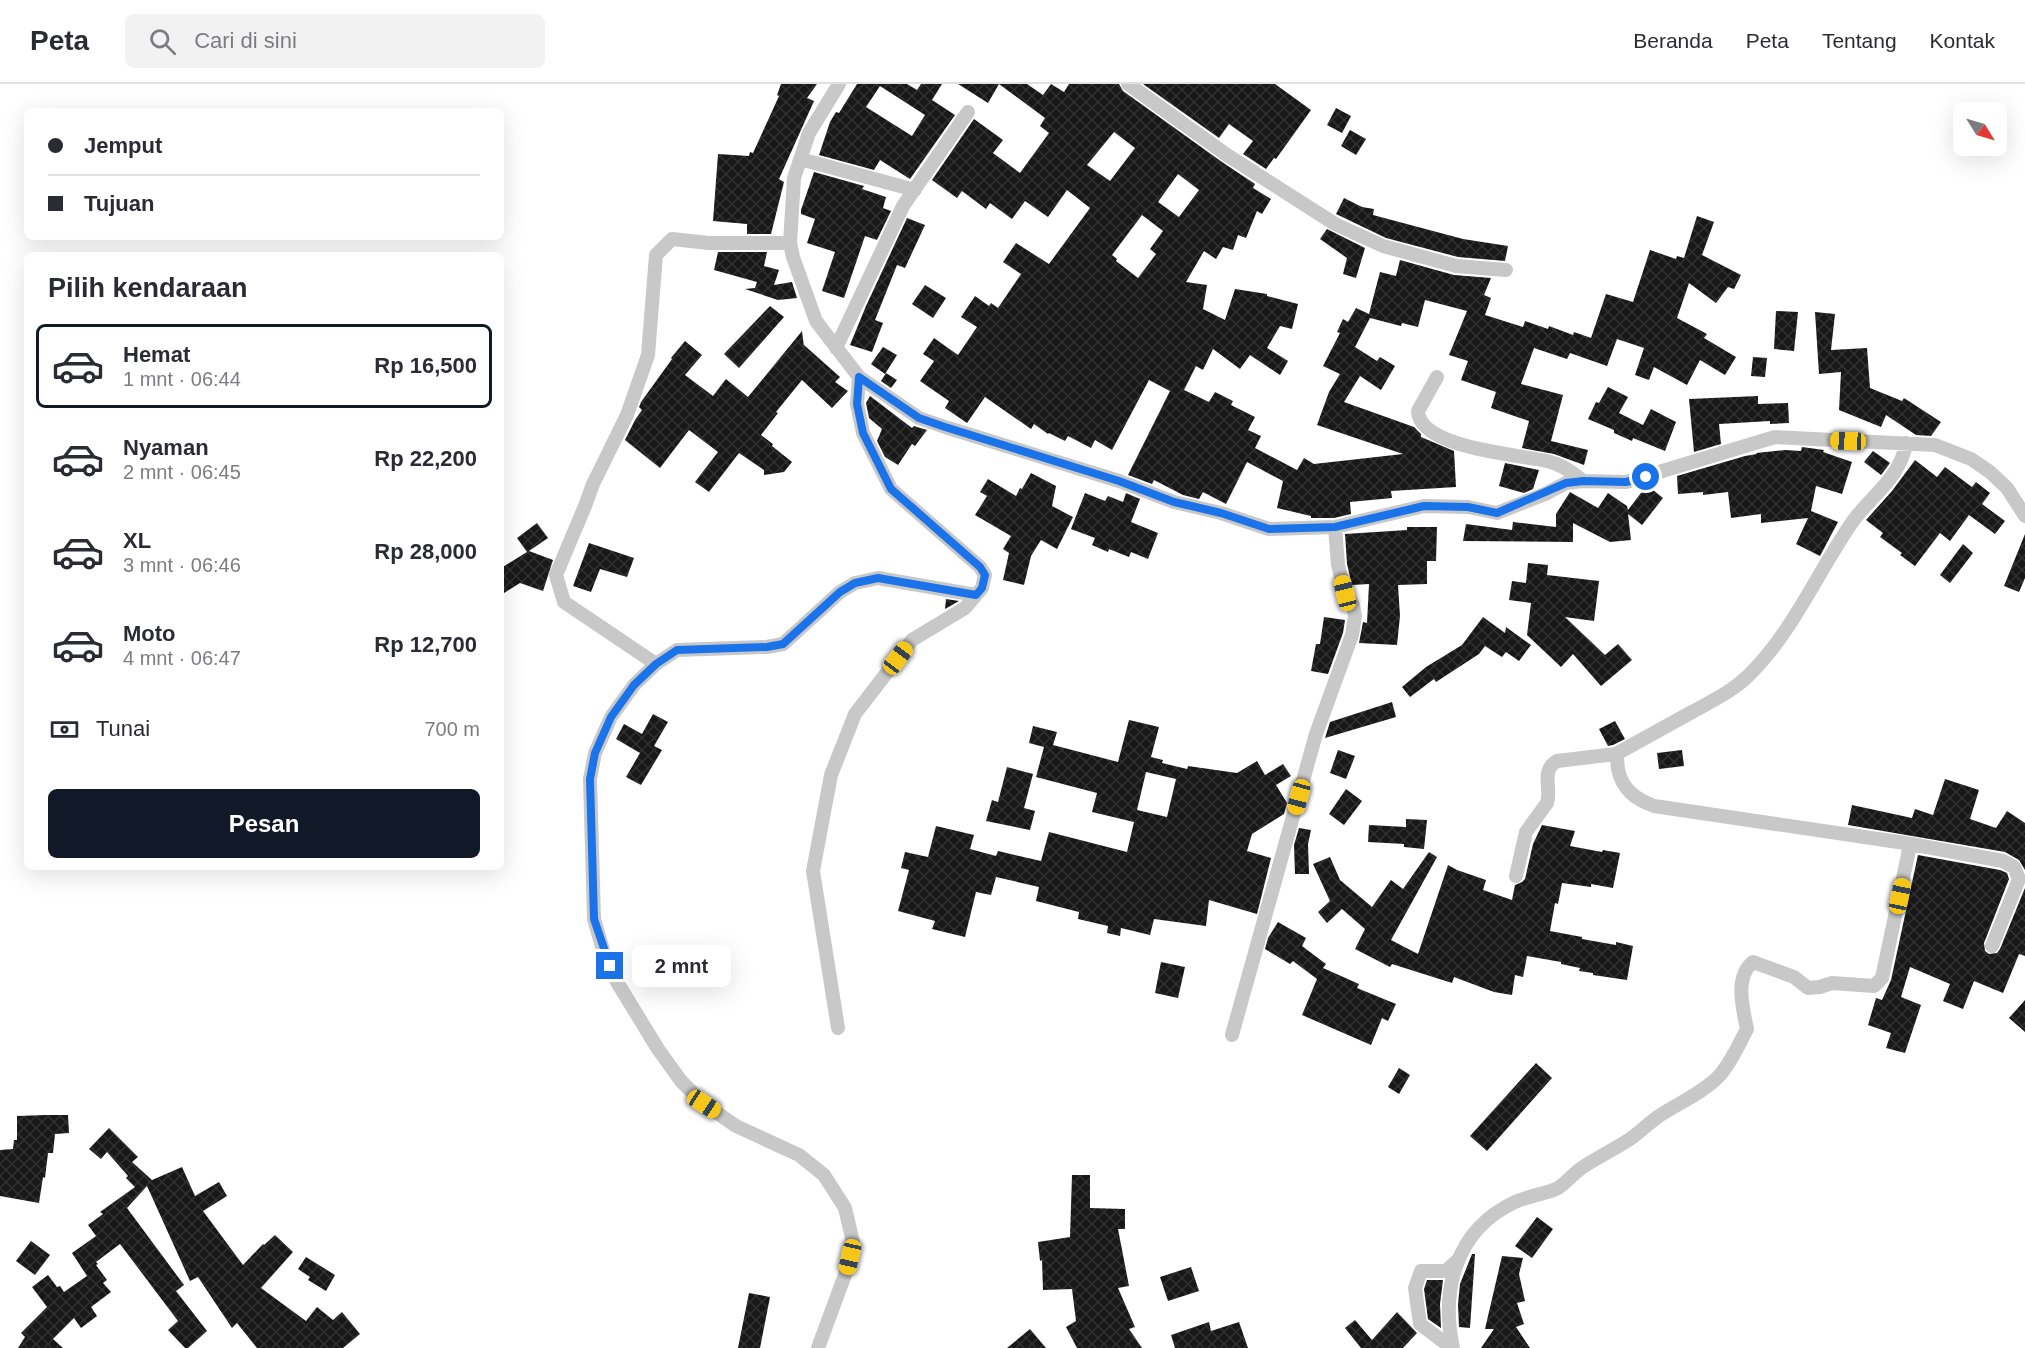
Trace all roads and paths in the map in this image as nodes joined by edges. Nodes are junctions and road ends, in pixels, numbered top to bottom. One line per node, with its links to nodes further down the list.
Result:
1 (838, 84): 4 (street)
2 (1128, 84): 7 (street)
3 (968, 112): 5 (street)
4 (800, 159): 5 (street); 6 (street)
5 (915, 190): 8 (street)
6 (790, 243): 8 (street); 16 (street)
7 (1506, 270)
8 (836, 348): 9 (street)
9 (859, 377): 14 (street); 15 (street)
10 (1437, 377): 12 (street)
11 (1906, 443): 12 (street); 13 (street); 17 (street)
12 (1583, 481): 14 (street)
13 (2025, 516)
14 (1335, 527): 22 (street)
15 (976, 595): 16 (street); 21 (street)
16 (656, 664): 24 (street)
17 (1616, 754): 18 (street); 19 (street)
18 (1905, 843): 20 (street); 23 (street)
19 (1516, 876)
20 (1992, 946)
21 (838, 1028)
22 (1232, 1035)
23 (1458, 1260): 25 (street); 25 (street)
24 (818, 1348)
25 (1453, 1348)

